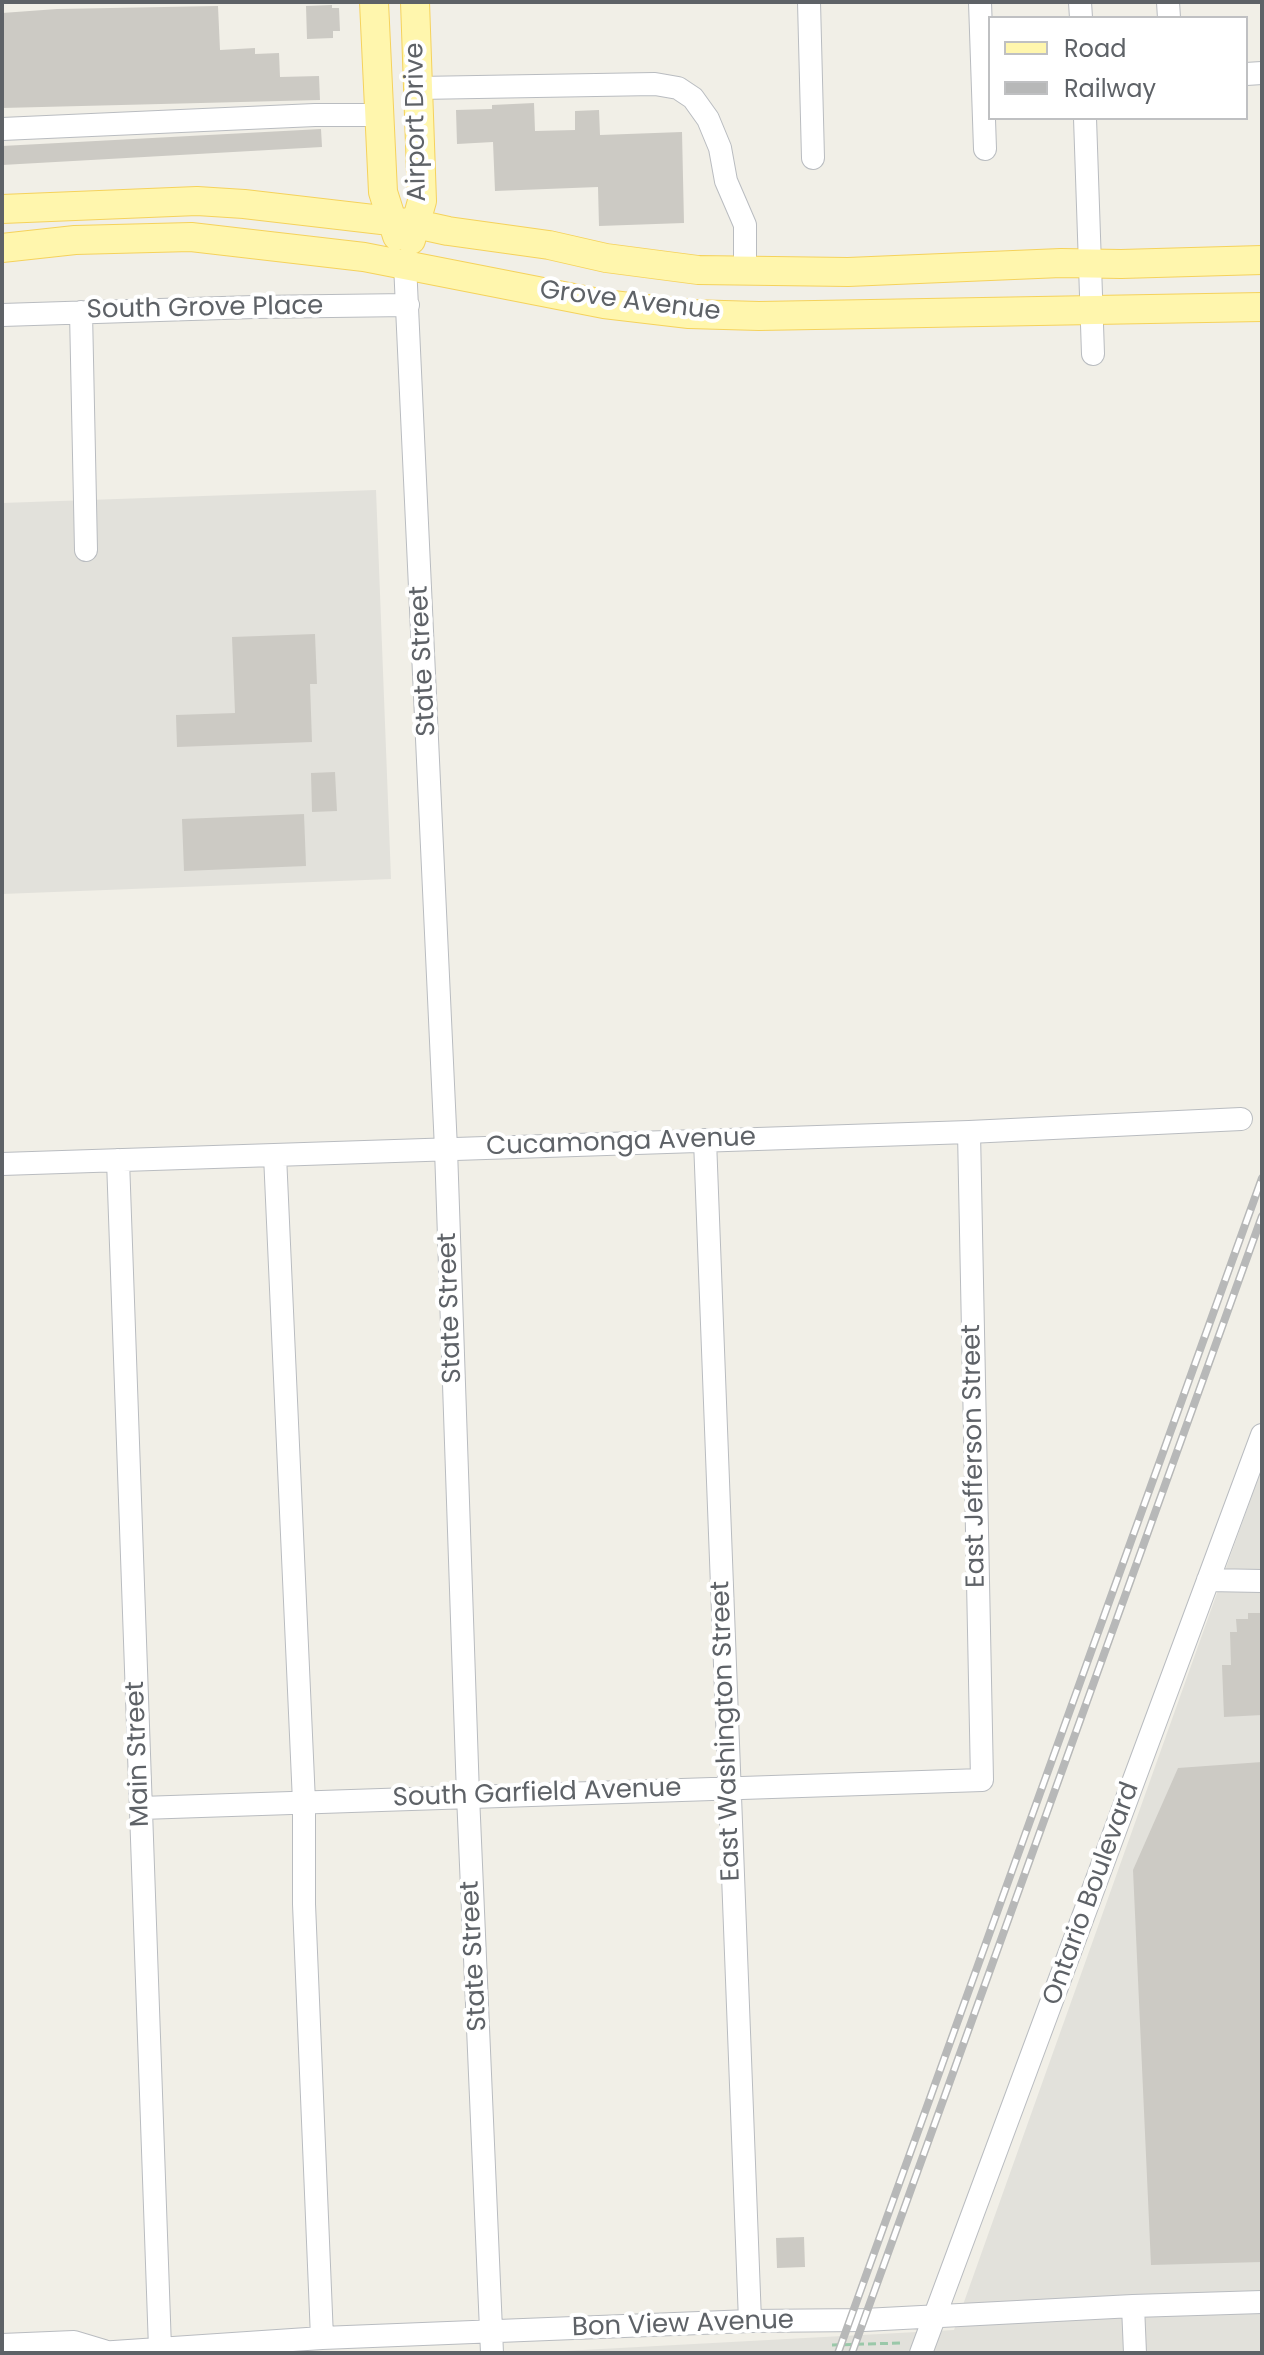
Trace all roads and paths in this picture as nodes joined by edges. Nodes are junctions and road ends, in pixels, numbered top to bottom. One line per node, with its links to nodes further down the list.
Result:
1 (374, 2): 6 (main road, Airport Drive)
2 (415, 2): 5 (main road, Airport Drive)
3 (809, 2): 10 (street)
4 (980, 2): 9 (street)
5 (418, 88): 12 (main road, Airport Drive); 17 (street)
6 (379, 115): 8 (street); 12 (main road, Airport Drive)
7 (1085, 120): 15 (street)
8 (2, 129)
9 (985, 149)
10 (813, 158)
11 (2, 209): 12 (main road, Grove Avenue)
12 (404, 222): 16 (main road, Airport Drive); 17 (main road, Grove Avenue)
13 (2, 248): 16 (main road, Grove Avenue)
14 (1262, 260): 15 (main road, Grove Avenue)
15 (1090, 262): 17 (main road, Grove Avenue); 20 (street)
16 (405, 264): 18 (street, State Street); 20 (main road, Grove Avenue)
17 (745, 271)
18 (408, 305): 21 (street, South Grove Place); 28 (street, State Street)
19 (1262, 307): 20 (main road, Grove Avenue)
20 (1092, 309): 23 (street)
21 (81, 312): 22 (street, South Grove Place); 24 (street)
22 (2, 315)
23 (1093, 354)
24 (86, 550)
25 (1241, 1119): 26 (street, Cucamonga Avenue)
26 (969, 1132): 27 (street, Cucamonga Avenue); 35 (street, East Jefferson Street)
27 (705, 1140): 28 (street, Cucamonga Avenue); 36 (street, East Washington Street)
28 (446, 1149): 29 (street, Cucamonga Avenue); 37 (street, State Street)
29 (275, 1155): 30 (street, Cucamonga Avenue); 38 (street)
30 (118, 1160): 31 (street, Cucamonga Avenue); 39 (street, Main Street)
31 (2, 1164)
32 (1262, 1435): 33 (street, Ontario Boulevard)
33 (1208, 1580): 34 (street); 42 (street, Ontario Boulevard)
34 (1262, 1581)
35 (982, 1780): 36 (street, South Garfield Avenue)
36 (729, 1788): 37 (street, South Garfield Avenue); 43 (street, East Washington Street)
37 (468, 1795): 38 (street, South Garfield Avenue); 45 (street, State Street)
38 (304, 1802): 39 (street, South Garfield Avenue); 44 (street)
39 (141, 1808): 48 (street, Main Street)
40 (1262, 2302): 41 (street, Bon View Avenue)
41 (1133, 2306): 42 (street, Bon View Avenue); 51 (street)
42 (935, 2315): 43 (street, Bon View Avenue); 49 (street, Ontario Boulevard)
43 (750, 2321): 45 (street, Bon View Avenue)
44 (322, 2338): 45 (street, Bon View Avenue); 48 (street, Bon View Avenue)
45 (492, 2342)
46 (2, 2345): 50 (street, Bon View Avenue)
47 (832, 2345): 49 (path)
48 (160, 2348): 50 (street, Bon View Avenue)
49 (911, 2348)
50 (101, 2352)
51 (1135, 2353)

